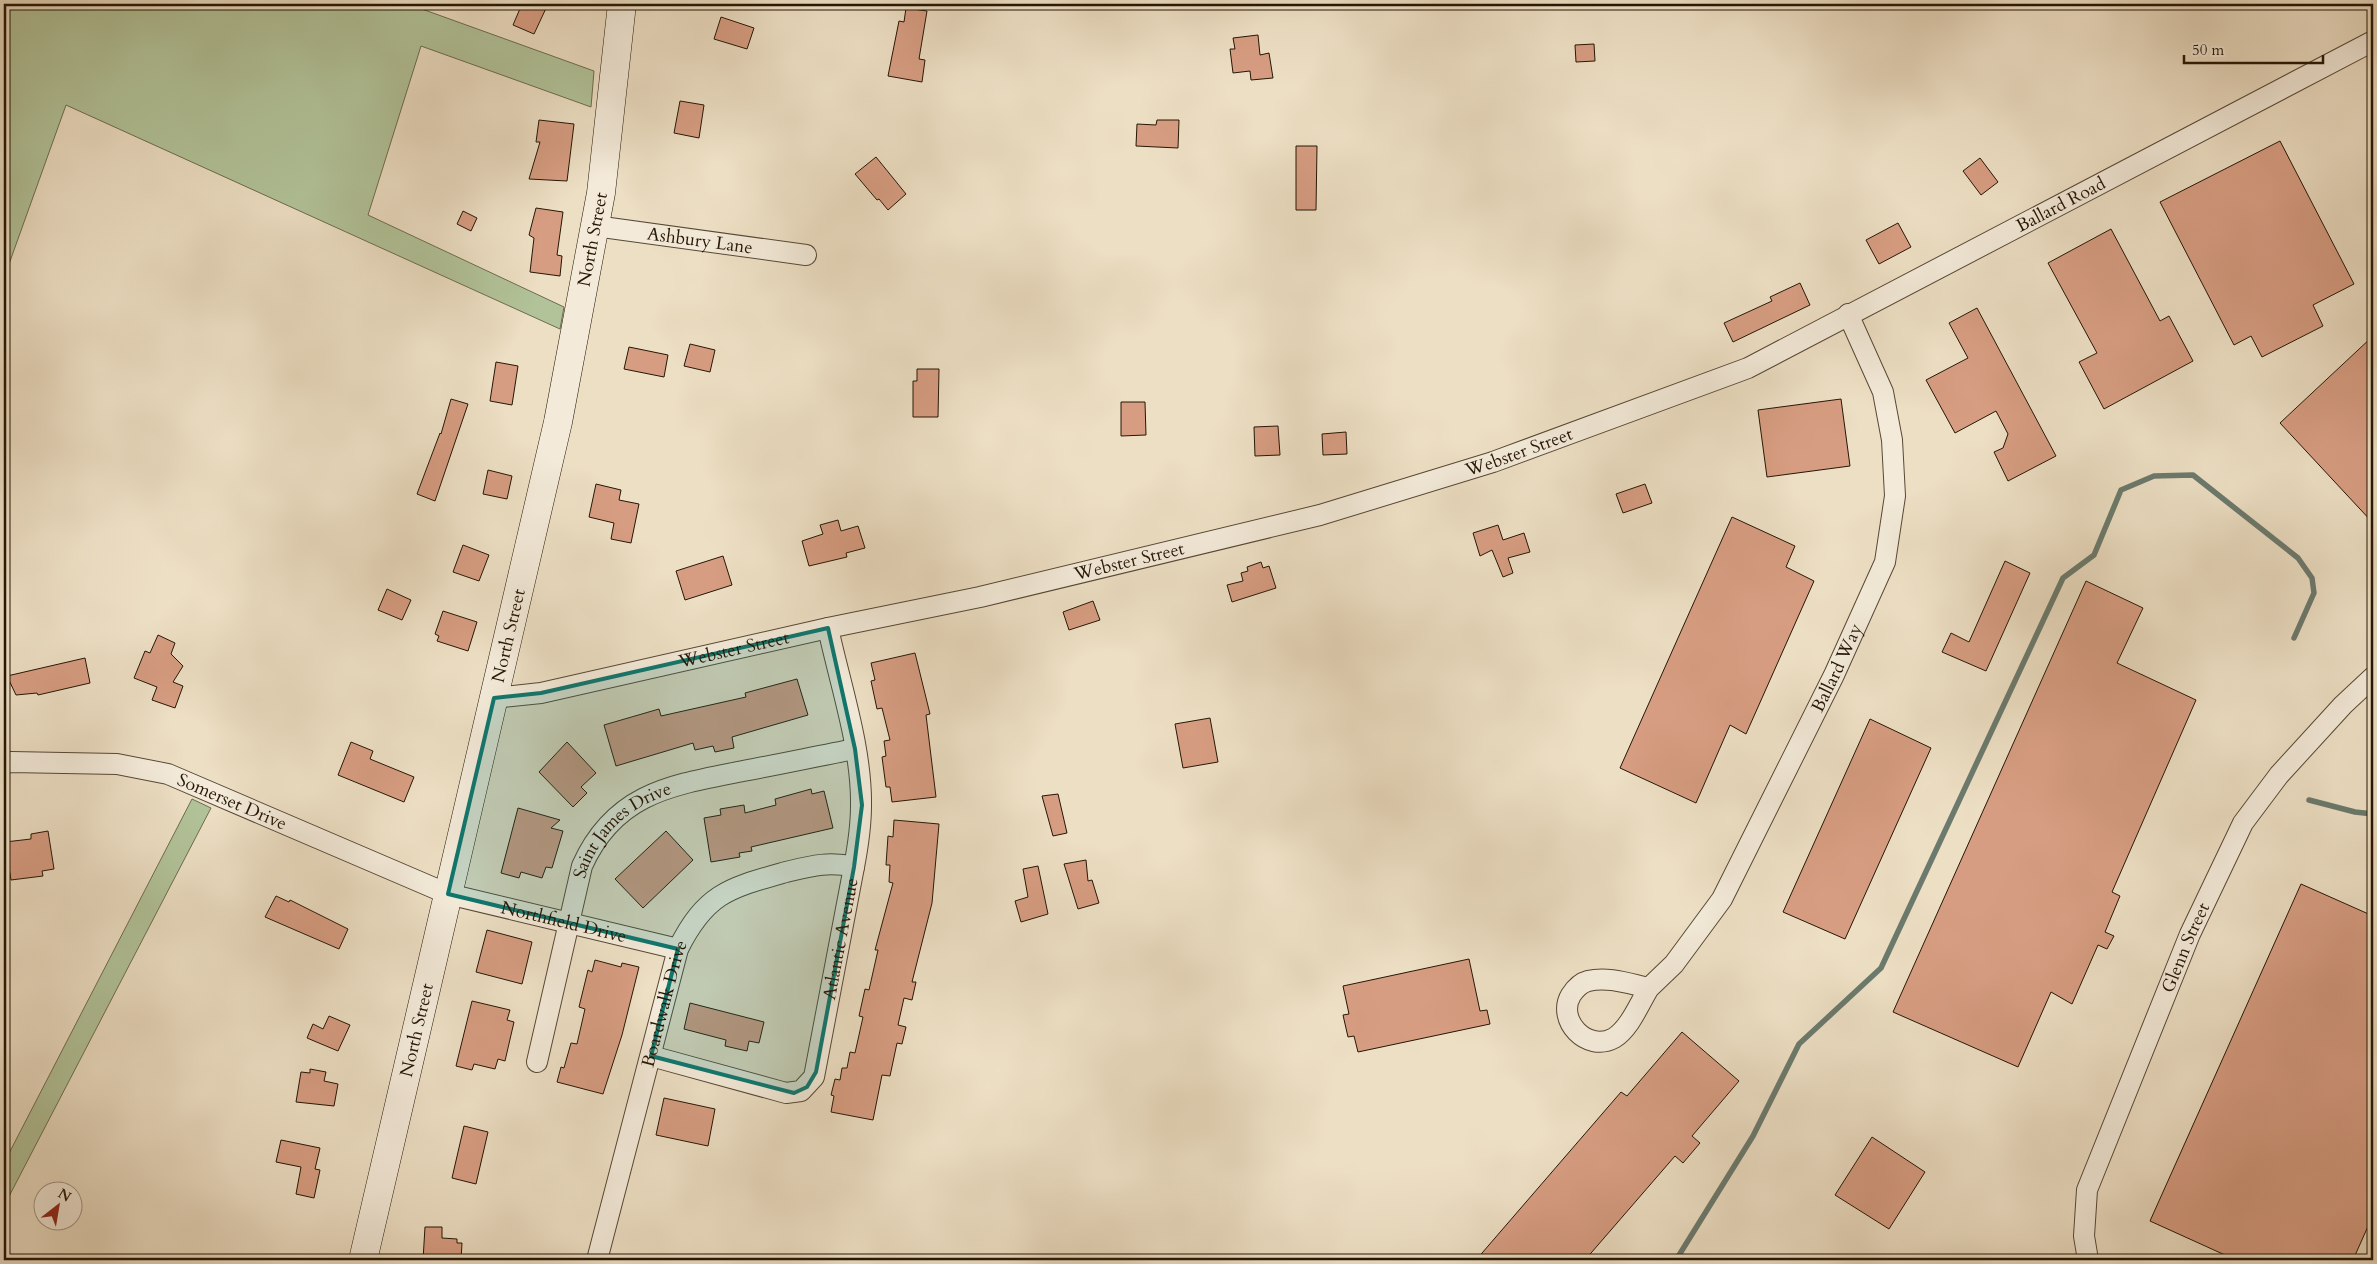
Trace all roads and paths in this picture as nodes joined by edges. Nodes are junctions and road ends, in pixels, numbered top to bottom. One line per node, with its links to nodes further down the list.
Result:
1 (622, 4): 3 (main road, North Street)
2 (2373, 41): 5 (street, Ballard Road)
3 (595, 226): 4 (street, Ashbury Lane); 9 (main road, North Street)
4 (806, 255)
5 (1848, 314): 6 (street, Ballard Road); 16 (street, Ballard Way)
6 (1748, 368): 7 (street, Webster Street)
7 (828, 628): 9 (street, Webster Street); 10 (street, Atlantic Avenue)
8 (2373, 677): 21 (street, Glenn Street)
9 (494, 698): 13 (main road, North Street)
10 (855, 749): 12 (street, Atlantic Avenue); 14 (street, Saint James Drive)
11 (4, 764): 13 (street, Somerset Drive)
12 (854, 867): 15 (street, Boardwalk Drive); 17 (street, Atlantic Avenue)
13 (448, 894): 14 (street, Northfield Drive); 19 (main road, North Street)
14 (569, 923): 15 (street, Northfield Drive); 18 (street, Saint James Drive)
15 (678, 949): 17 (street, Boardwalk Drive)
16 (1649, 988)
17 (650, 1056): 20 (street, Boardwalk Drive)
18 (537, 1062)
19 (363, 1260)
20 (597, 1260)
21 (2088, 1260)

